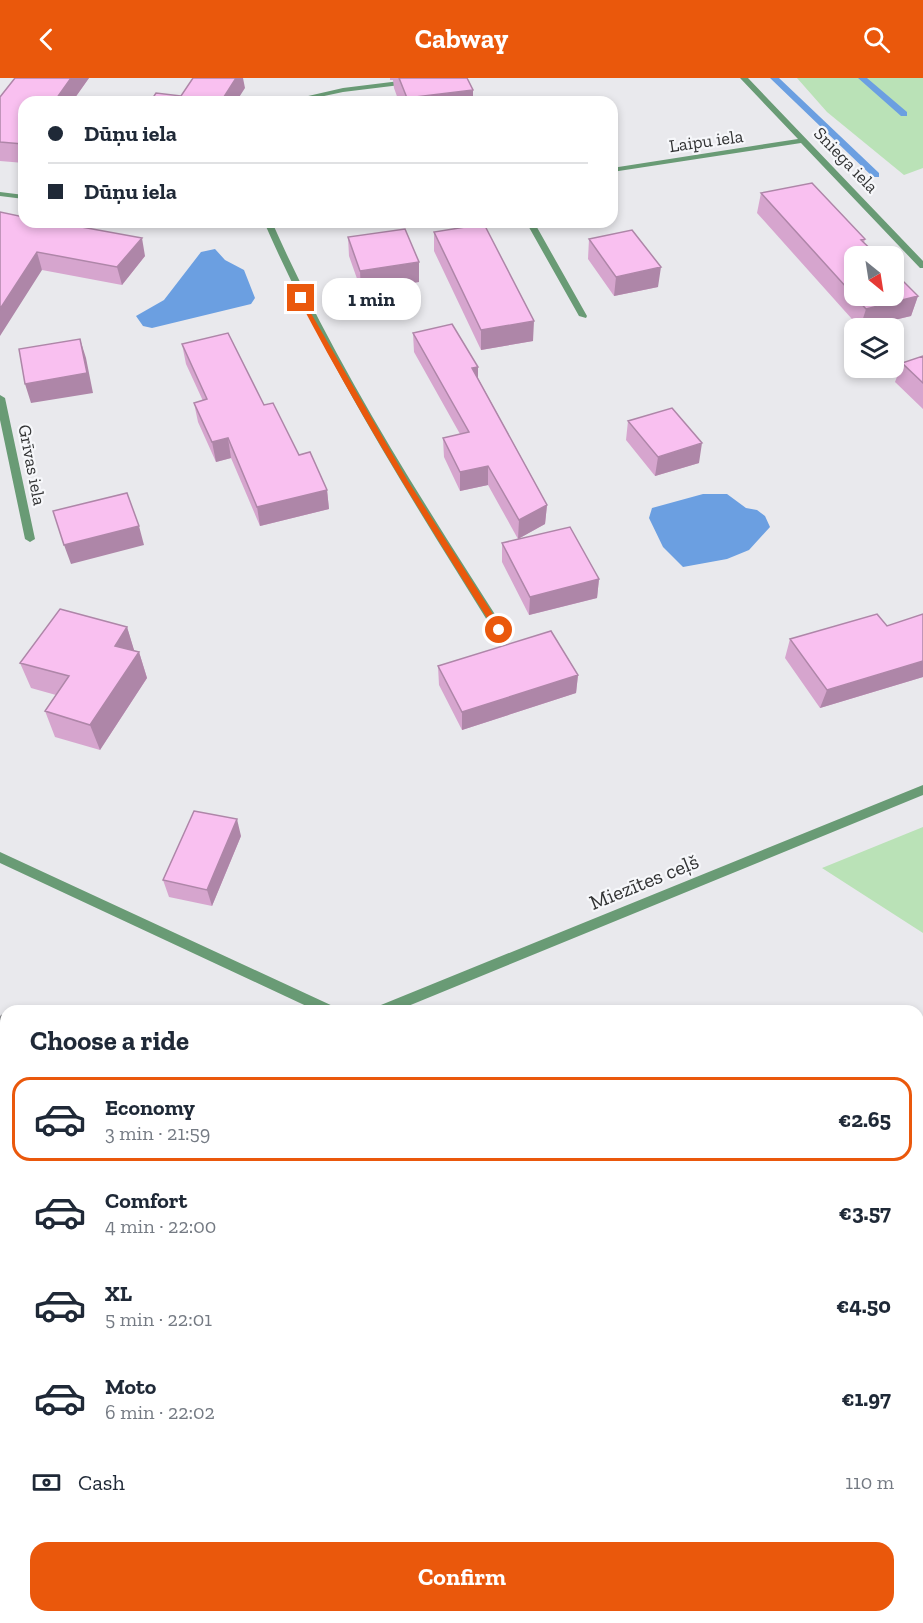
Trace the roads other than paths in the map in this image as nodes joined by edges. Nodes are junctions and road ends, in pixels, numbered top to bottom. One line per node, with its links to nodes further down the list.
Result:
1 (441, 78): 3 (street)
2 (744, 78): 4 (street, Sniega iela)
3 (314, 96)
4 (804, 140): 5 (street, Laipu iela); 10 (street, Sniega iela)
5 (618, 169)
6 (0, 194): 7 (street)
7 (18, 196)
8 (271, 228): 14 (street)
9 (533, 228): 11 (street)
10 (923, 266)
11 (583, 316)
12 (0, 398): 13 (street, Grīvas iela)
13 (30, 539)
14 (499, 630)
15 (923, 790): 18 (street, Miezītes ceļš)
16 (0, 857): 17 (street)
17 (317, 1005)
18 (396, 1005)

